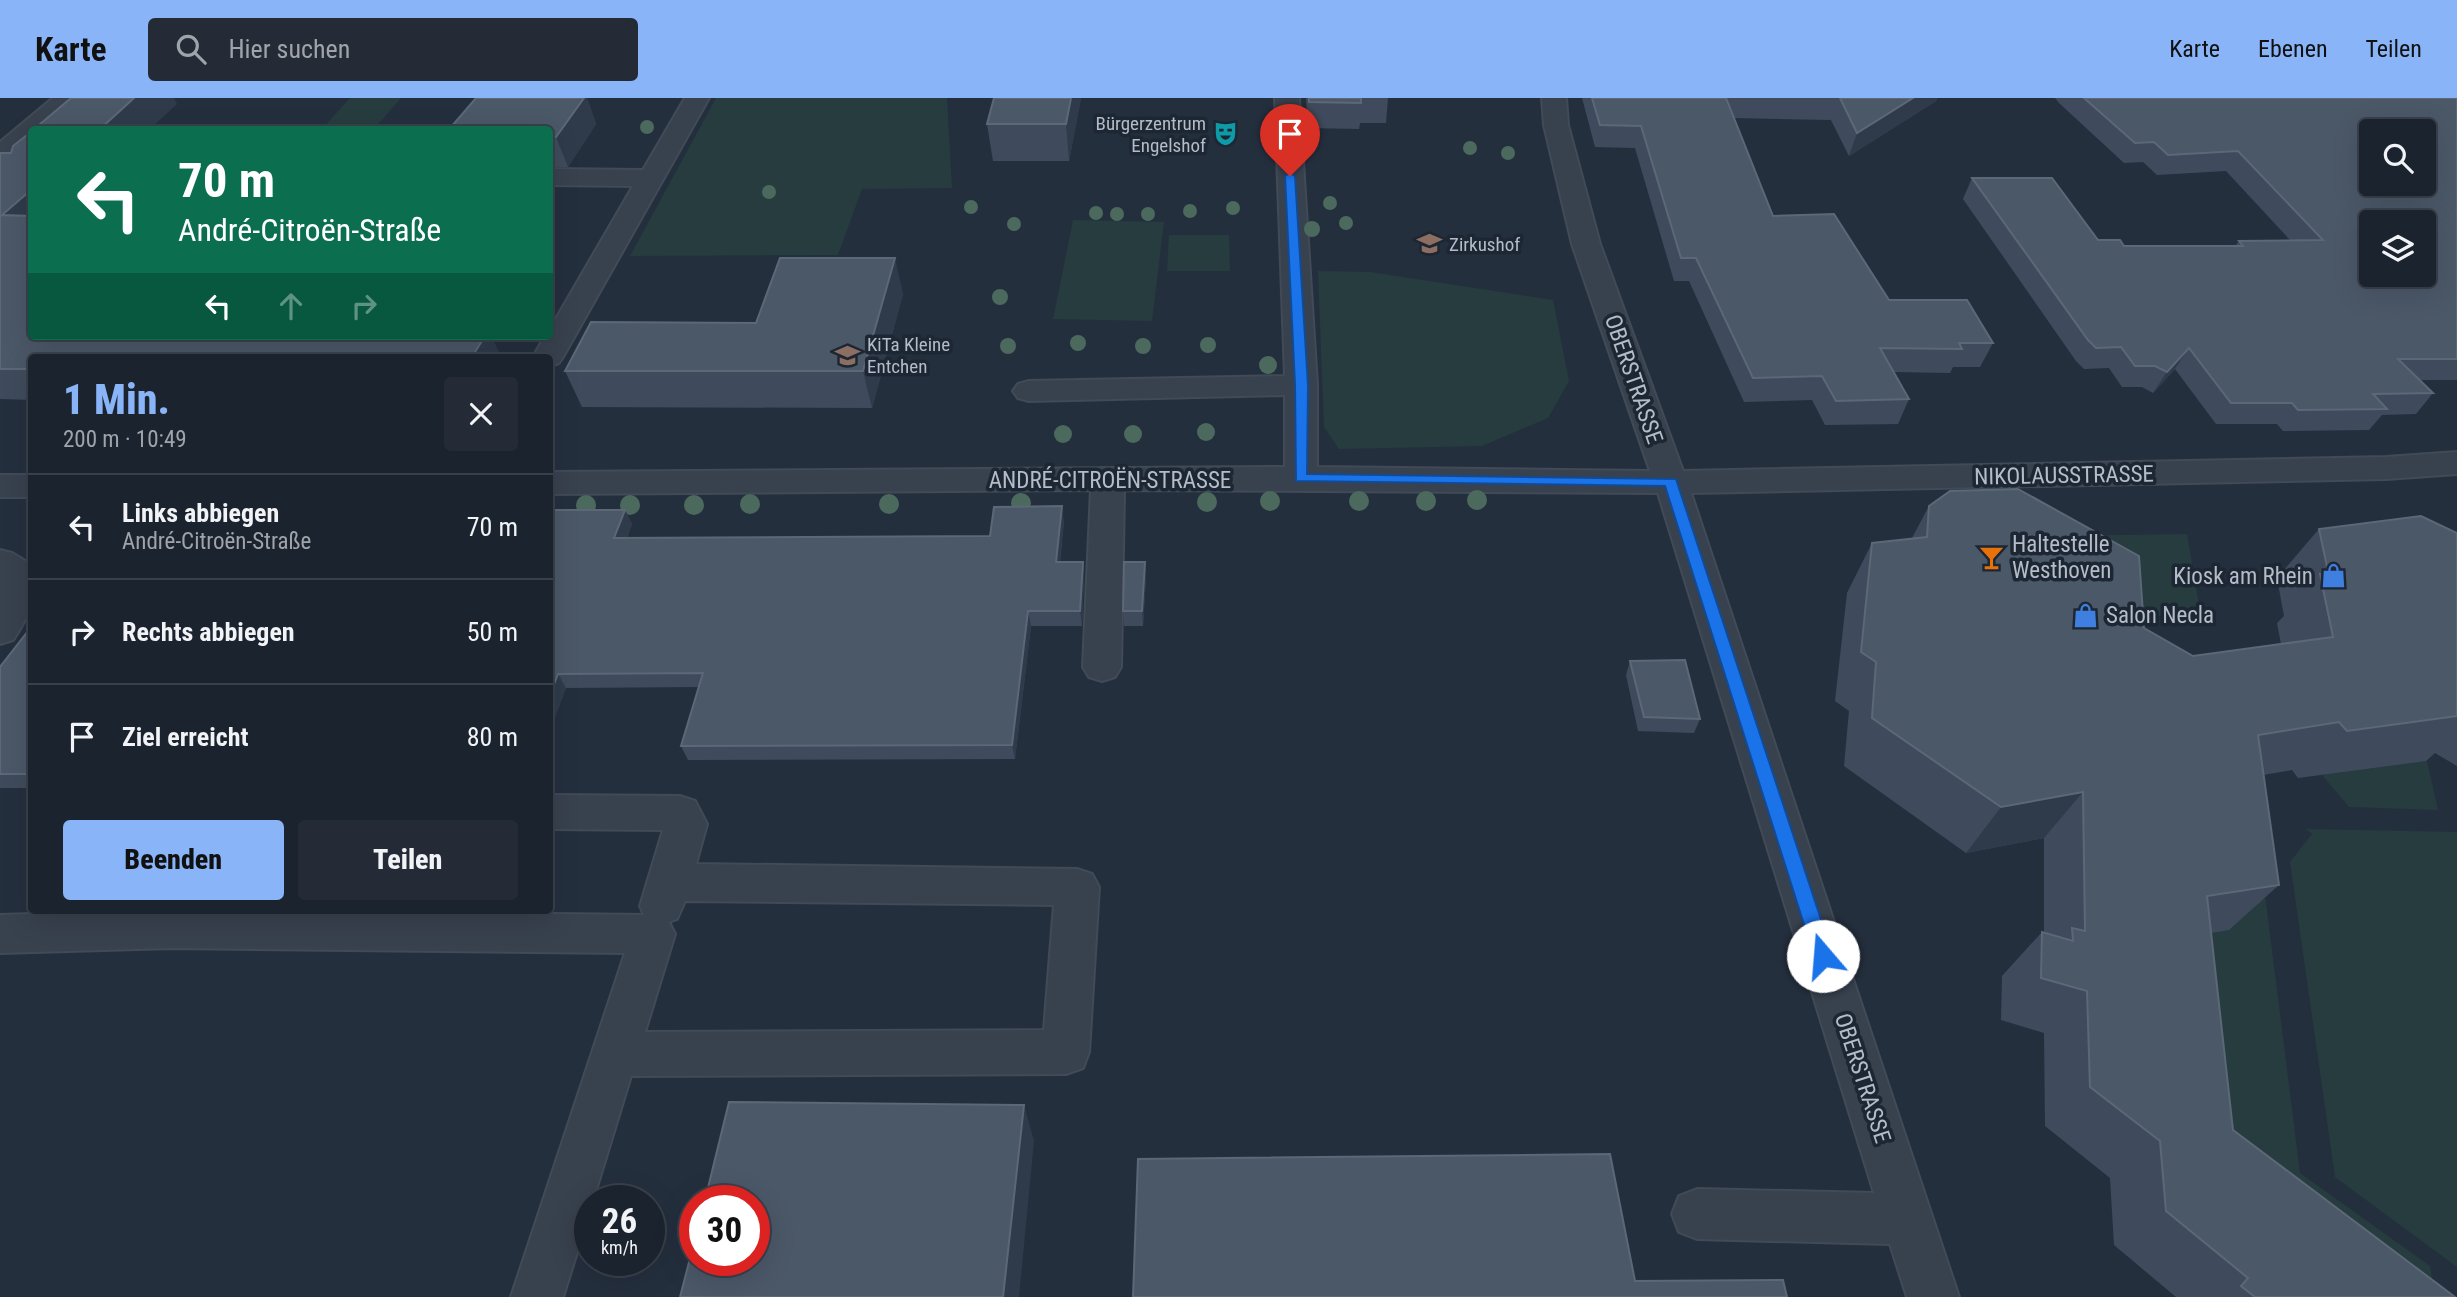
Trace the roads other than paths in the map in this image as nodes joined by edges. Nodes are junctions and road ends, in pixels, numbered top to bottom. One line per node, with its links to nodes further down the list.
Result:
1 (68, 98): 5 (street)
2 (697, 98): 9 (street)
3 (1287, 98): 11 (street)
4 (1553, 98): 16 (street, OBERSTRASSE)
5 (35, 126)
6 (28, 132): 7 (street)
7 (0, 155)
8 (553, 177): 9 (street)
9 (652, 178): 10 (street)
10 (550, 354)
11 (1301, 385): 12 (street); 14 (street)
12 (1030, 391)
13 (2457, 463): 16 (street, NIKOLAUSSTRASSE)
14 (1301, 478): 15 (street, ANDRÉ-CITROËN-STRASSE); 16 (street, ANDRÉ-CITROËN-STRASSE)
15 (1108, 480): 17 (street, ANDRÉ-CITROËN-STRASSE); 22 (street)
16 (1671, 482): 30 (street, OBERSTRASSE)
17 (553, 483)
18 (0, 486): 19 (street)
19 (28, 486)
20 (0, 562): 21 (street)
21 (0, 630)
22 (1102, 667)
23 (553, 812): 24 (street)
24 (668, 882): 27 (street); 28 (street)
25 (177, 919): 26 (street); 27 (street)
26 (0, 934)
27 (653, 934): 28 (street)
28 (614, 1054): 31 (street)
29 (1697, 1214): 30 (street)
30 (1909, 1219): 32 (street, OBERSTRASSE)
31 (537, 1297)
32 (1933, 1297)

